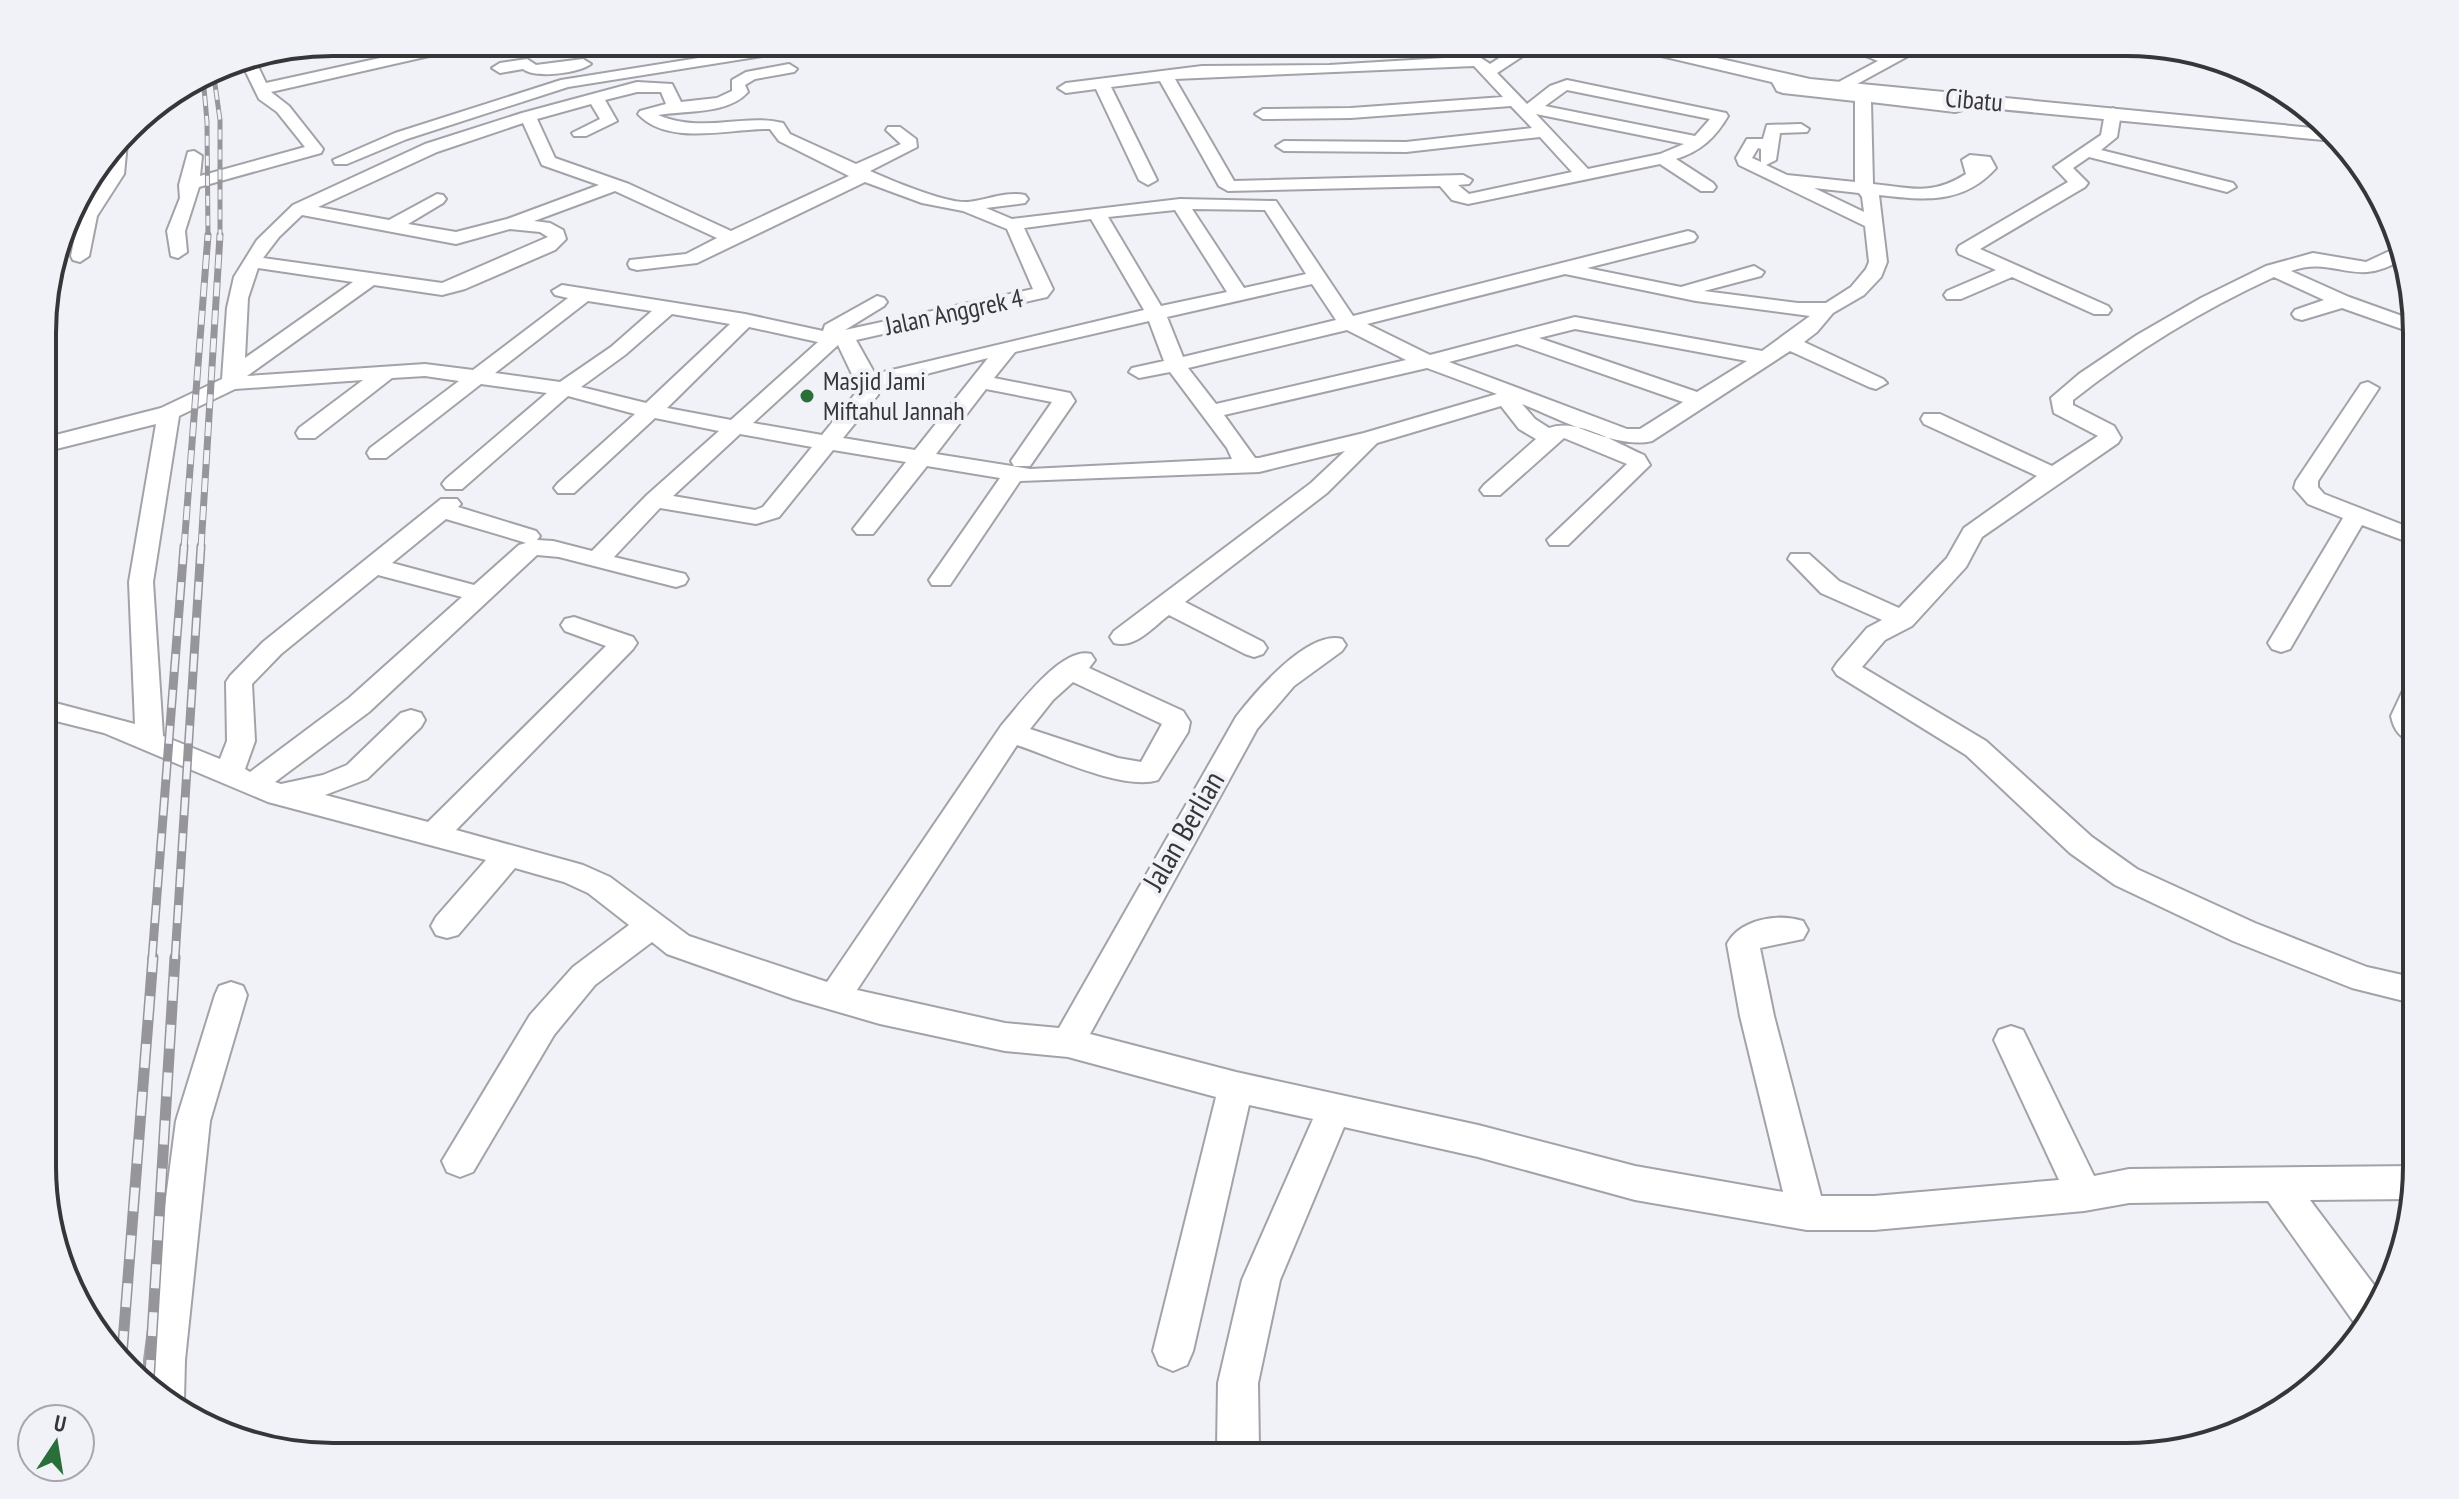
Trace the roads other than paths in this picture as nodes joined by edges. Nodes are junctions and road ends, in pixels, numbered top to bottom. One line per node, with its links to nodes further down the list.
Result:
1 (410, 56): 20 (street)
2 (488, 56): 10 (street)
3 (745, 56): 22 (street)
4 (1517, 56): 15 (street)
5 (1680, 56): 16 (street, Cibatu)
6 (1879, 56): 8 (street)
7 (1885, 56): 8 (street)
8 (1882, 57): 19 (street)
9 (597, 60): 10 (street)
10 (500, 68): 22 (street)
11 (251, 69): 20 (street)
12 (789, 69): 26 (street)
13 (1234, 70): 14 (street); 15 (street); 21 (street)
14 (1164, 74): 17 (street); 43 (street)
15 (1494, 78): 27 (street); 30 (street)
16 (1779, 80): 19 (street, Cibatu); 24 (street)
17 (1101, 83): 18 (street); 48 (street)
18 (1066, 88)
19 (1839, 88): 25 (street, Cibatu)
20 (261, 89): 50 (street)
21 (1246, 89)
22 (519, 96): 29 (street); 42 (street)
23 (595, 97): 26 (street); 29 (street); 34 (street)
24 (1870, 99): 25 (street); 53 (street)
25 (1979, 101): 28 (street, Cibatu)
26 (675, 106): 45 (street)
27 (1523, 107): 30 (street); 33 (street); 36 (street); 36 (street)
28 (2113, 113): 35 (street, Cibatu); 38 (street)
29 (533, 114): 51 (street); 59 (street)
30 (1263, 114): 43 (street)
31 (1801, 129): 37 (street)
32 (894, 130): 45 (street)
33 (1542, 132): 43 (street); 44 (street)
34 (580, 133)
35 (2320, 135)
36 (1700, 142): 40 (street)
37 (1769, 144): 47 (street); 47 (street)
38 (2089, 152): 52 (street); 74 (street)
39 (194, 156): 50 (street)
40 (1663, 158): 44 (street); 54 (street)
41 (117, 160): 68 (street)
42 (341, 160)
43 (1297, 166): 49 (street)
44 (1578, 170): 49 (street); 49 (street)
45 (858, 174): 58 (street); 65 (street)
46 (1977, 174): 53 (street)
47 (1773, 176): 53 (street); 61 (street)
48 (1148, 180)
49 (1446, 182)
50 (188, 185): 67 (street)
51 (615, 185): 62 (street); 65 (street)
52 (2227, 187)
53 (1871, 191): 61 (street)
54 (1683, 193)
55 (437, 199): 63 (street)
56 (1019, 199): 58 (street)
57 (1180, 204): 60 (street); 77 (street); 81 (street)
58 (970, 208): 64 (street)
59 (299, 209): 63 (street); 70 (street)
60 (1096, 213): 64 (street); 88 (street)
61 (1873, 223): 86 (street)
62 (510, 224): 63 (street); 76 (street)
63 (392, 226)
64 (1015, 227): 93 (street, Jalan Anggrek 4)
65 (733, 237): 71 (street)
66 (1688, 237): 72 (street)
67 (178, 252)
68 (80, 256)
69 (2392, 257): 73 (street)
70 (253, 262): 76 (street); 103 (street)
71 (637, 264)
72 (1567, 270): 79 (street); 91 (street)
73 (2273, 270): 83 (street); 125 (street)
74 (2010, 271): 82 (street); 87 (street)
75 (1754, 272): 79 (street)
76 (373, 277): 103 (street)
77 (1318, 277): 81 (street); 91 (street)
78 (562, 291): 80 (street)
79 (1677, 292): 86 (street)
80 (585, 294): 85 (street); 102 (street)
81 (1239, 295): 88 (street)
82 (1954, 295)
83 (2342, 301): 89 (street); 92 (street)
84 (877, 302): 93 (street)
85 (669, 307): 90 (street); 108 (street)
86 (1826, 309): 95 (street)
87 (2101, 310)
88 (1156, 314): 96 (street); 99 (street)
89 (2302, 314)
90 (745, 320): 93 (street); 111 (street)
91 (1347, 322): 98 (street); 99 (street)
92 (2402, 323)
93 (832, 337): 104 (street); 115 (street)
94 (1518, 338): 97 (street); 98 (street); 110 (street)
95 (1789, 343): 97 (street); 106 (street)
96 (1008, 347): 104 (street); 105 (street)
97 (1765, 358): 110 (street)
98 (1429, 361): 109 (street); 112 (street)
99 (1176, 366): 100 (street); 112 (street)
100 (1139, 372)
101 (386, 373): 102 (street); 103 (street); 116 (street)
102 (477, 377): 108 (street); 121 (street)
103 (232, 379): 113 (street)
104 (869, 382): 120 (street)
105 (980, 382): 122 (street); 124 (street)
106 (1876, 383)
107 (2368, 388): 130 (street)
108 (564, 389): 111 (street); 128 (street)
109 (1512, 397): 110 (street); 117 (street); 118 (street)
110 (1699, 400)
111 (650, 411): 115 (street); 126 (street)
112 (1212, 411): 123 (street)
113 (169, 413): 119 (street); 151 (street)
114 (1932, 419): 125 (street)
115 (735, 427): 120 (street); 129 (street)
116 (307, 433)
117 (1371, 438): 123 (street); 141 (street)
118 (1551, 438): 127 (street); 134 (street)
119 (56, 442)
120 (826, 443): 122 (street); 129 (street)
121 (378, 453)
122 (919, 459): 124 (street); 131 (street)
123 (1241, 466): 124 (street)
124 (1018, 468): 139 (street)
125 (2053, 475): 142 (street)
126 (566, 488)
127 (1492, 490)
128 (448, 499): 133 (street); 137 (street)
129 (655, 500): 136 (street)
130 (2356, 515): 132 (street); 145 (street)
131 (865, 529)
132 (2402, 533)
133 (528, 536)
134 (1559, 540)
135 (1800, 559): 142 (street)
136 (597, 560): 138 (street); 152 (street)
137 (374, 566): 140 (street); 152 (street)
138 (676, 579)
139 (941, 580)
140 (465, 590)
141 (1168, 604): 144 (street); 147 (street)
142 (1903, 620): 158 (street)
143 (574, 625): 153 (street)
144 (1123, 637)
145 (2281, 643)
146 (1333, 645): 162 (street, Jalan Berlian)
147 (1254, 648)
148 (56, 712): 151 (street)
149 (411, 720): 152 (street)
150 (1011, 733): 150 (street); 160 (street)
151 (150, 743): 152 (street)
152 (253, 785): 153 (street)
153 (434, 834): 154 (street)
154 (508, 856): 155 (street); 156 (street)
155 (652, 925): 160 (street); 165 (street)
156 (447, 926)
157 (1792, 930): 169 (street)
158 (2402, 988)
159 (231, 995): 172 (street)
160 (835, 996): 162 (street)
161 (2011, 1040): 168 (street)
162 (1068, 1043): 163 (street)
163 (1236, 1087): 164 (street); 171 (street)
164 (1334, 1110): 169 (street); 173 (street)
165 (460, 1161)
166 (2402, 1182): 167 (street)
167 (2277, 1184): 168 (street); 170 (street)
168 (2084, 1194): 169 (street)
169 (1807, 1213)
170 (2365, 1305)
171 (1173, 1351)
172 (164, 1385)
173 (1238, 1443)

